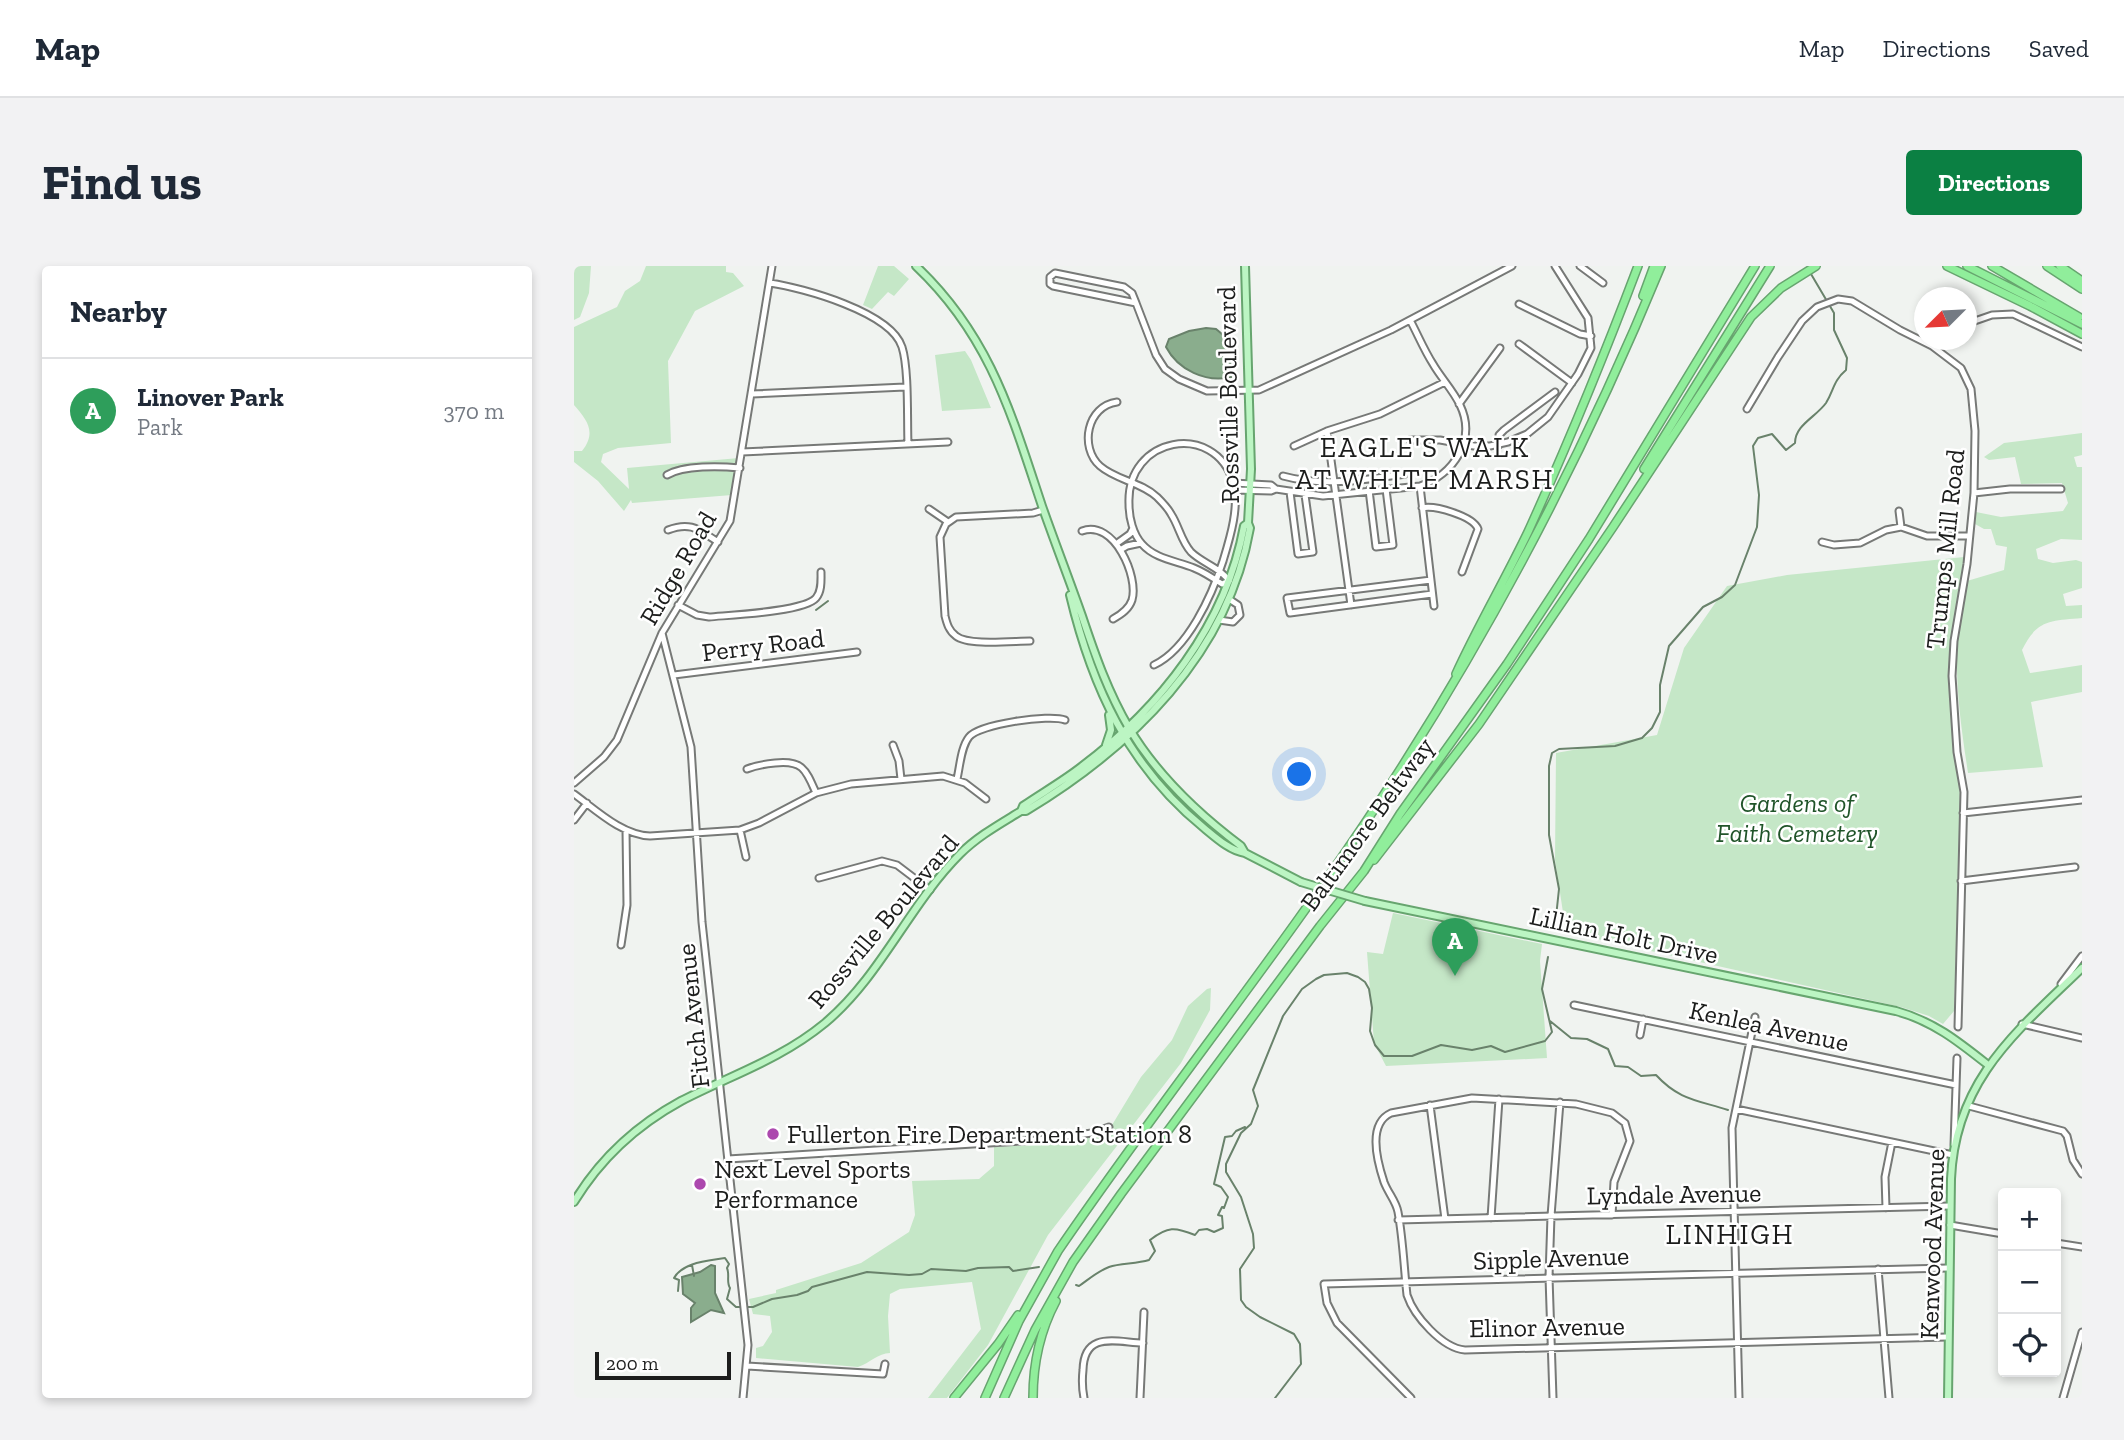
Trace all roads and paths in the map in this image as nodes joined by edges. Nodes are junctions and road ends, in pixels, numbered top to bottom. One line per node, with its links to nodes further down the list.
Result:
1 (772, 266): 20 (street, Ridge Road)
2 (916, 266): 72 (main road)
3 (1245, 266): 39 (main road, Rossville Boulevard)
4 (1512, 266): 26 (street)
5 (1555, 266): 30 (street)
6 (1580, 266): 21 (street)
7 (1637, 266): 109 (highway)
8 (1654, 266): 54 (highway)
9 (1661, 266): 54 (highway, Baltimore Beltway)
10 (1755, 266): 136 (highway, Baltimore Beltway)
11 (1770, 266): 81 (highway)
12 (1816, 266): 81 (highway)
13 (1947, 266): 29 (highway)
14 (1967, 266): 28 (highway)
15 (1992, 266): 28 (highway)
16 (2047, 266): 22 (highway)
17 (2060, 266): 19 (highway)
18 (1089, 280): 23 (street); 23 (street); 24 (street)
19 (2082, 281)
20 (769, 283): 38 (street); 41 (street, Ridge Road)
21 (1603, 284)
22 (2082, 289)
23 (1086, 293): 24 (street)
24 (1136, 303): 39 (street)
25 (1519, 304): 30 (street)
26 (1410, 320): 36 (street); 39 (street)
27 (1977, 320): 33 (street)
28 (2082, 321)
29 (2082, 334)
30 (1591, 336): 37 (street)
31 (1914, 337): 44 (street, Trumps Mill Road)
32 (1519, 344): 37 (street)
33 (2082, 347)
34 (1500, 348): 43 (street)
35 (1937, 350): 67 (street, Trumps Mill Road)
36 (1445, 382): 43 (street); 45 (street)
37 (1572, 383): 50 (street)
38 (905, 387): 41 (street); 48 (street)
39 (1249, 390): 62 (main road, Rossville Boulevard)
40 (1555, 392): 50 (street)
41 (752, 394): 52 (street, Ridge Road)
42 (1117, 402): 58 (street)
43 (1459, 404): 49 (street)
44 (1747, 409)
45 (1327, 431): 51 (street); 59 (street)
46 (1410, 440): 49 (street)
47 (948, 442): 48 (street)
48 (908, 444): 52 (street)
49 (1463, 444): 50 (street); 60 (street)
50 (1499, 444)
51 (1294, 446)
52 (742, 452): 53 (street, Ridge Road)
53 (740, 468): 56 (street); 82 (street, Ridge Road)
54 (1567, 470): 109 (highway, Baltimore Beltway)
55 (1405, 474): 59 (street)
56 (667, 475)
57 (1283, 476): 59 (street)
58 (1130, 482): 61 (street); 77 (street); 87 (street)
59 (1335, 482): 69 (street)
60 (1420, 486): 63 (street); 70 (street)
61 (1234, 487): 62 (street); 90 (street)
62 (1251, 487): 66 (street); 75 (main road, Rossville Boulevard)
63 (1385, 489): 65 (street); 65 (street)
64 (2061, 489): 67 (street)
65 (1369, 490): 69 (street)
66 (1290, 492): 68 (street); 68 (street)
67 (1975, 493): 80 (street, Trumps Mill Road)
68 (1305, 495): 69 (street)
69 (1337, 495): 96 (street)
70 (1422, 508): 91 (street); 94 (street)
71 (929, 509): 74 (street)
72 (1043, 510): 74 (street); 92 (main road)
73 (1899, 511): 76 (street)
74 (948, 522): 105 (street)
75 (1248, 523): 95 (main road, Rossville Boulevard); 98 (main road, Rossville Boulevard)
76 (1900, 527): 80 (street); 84 (street)
77 (1133, 528): 83 (street); 85 (street)
78 (668, 530): 82 (street)
79 (1082, 531): 85 (street)
80 (1969, 536): 128 (street, Trumps Mill Road)
81 (1605, 537): 136 (highway)
82 (719, 542): 99 (street, Ridge Road)
83 (1141, 542): 86 (street); 88 (street)
84 (1822, 542)
85 (1116, 544): 86 (street)
86 (1120, 550): 102 (street)
87 (1201, 561): 88 (street); 90 (street)
88 (1197, 569): 93 (street)
89 (821, 572): 99 (street)
90 (1220, 572): 93 (street); 95 (street)
91 (1462, 572)
92 (1065, 575): 110 (main road); 112 (main road, Lillian Holt Drive)
93 (1216, 580): 95 (street); 107 (street)
94 (1431, 580): 96 (street); 97 (street)
95 (1229, 581): 112 (main road, Rossville Boulevard)
96 (1349, 589): 100 (street); 100 (street)
97 (1432, 594): 100 (street); 101 (street)
98 (1229, 599): 103 (main road, Rossville Boulevard); 103 (street)
99 (678, 605): 104 (street, Ridge Road)
100 (1351, 605)
101 (1434, 606)
102 (1114, 619)
103 (1219, 620): 112 (main road, Rossville Boulevard)
104 (662, 633): 108 (street, Fitch Avenue); 119 (street, Ridge Road)
105 (1030, 641)
106 (857, 652): 108 (street, Perry Road)
107 (1154, 665)
108 (674, 675): 132 (street, Fitch Avenue)
109 (1449, 691): 186 (highway, Baltimore Beltway)
110 (1107, 706): 113 (main road, Lillian Holt Drive); 115 (main road)
111 (1065, 720): 118 (street)
112 (1131, 730): 113 (main road, Rossville Boulevard); 125 (main road, Lillian Holt Drive)
113 (1124, 736): 115 (main road, Rossville Boulevard); 126 (main road, Lillian Holt Drive); 127 (main road, Rossville Boulevard)
114 (892, 746): 117 (street)
115 (1105, 748): 127 (main road, Rossville Boulevard)
116 (747, 769): 120 (street)
117 (901, 779): 118 (street); 120 (street)
118 (957, 779): 122 (street)
119 (574, 783)
120 (816, 793): 131 (street)
121 (574, 794): 124 (street)
122 (986, 799)
123 (2082, 800): 128 (street)
124 (587, 803): 129 (street); 130 (street)
125 (1189, 803): 126 (main road); 133 (main road, Lillian Holt Drive)
126 (1184, 810): 133 (main road, Lillian Holt Drive)
127 (1021, 811): 139 (main road, Rossville Boulevard)
128 (1963, 813): 138 (street, Trumps Mill Road)
129 (574, 820)
130 (626, 830): 132 (street); 140 (street)
131 (740, 830): 132 (street); 134 (street)
132 (697, 833): 154 (street, Fitch Avenue)
133 (1245, 853): 153 (main road, Lillian Holt Drive, bridge)
134 (747, 857)
135 (2075, 867): 138 (street)
136 (1364, 871): 167 (highway, Baltimore Beltway)
137 (819, 878): 139 (street)
138 (1961, 881): 148 (street, Trumps Mill Road)
139 (930, 890): 154 (main road, Rossville Boulevard)
140 (621, 945)
141 (2082, 956): 143 (street)
142 (2082, 968): 143 (main road, Kenwood Avenue)
143 (2053, 995): 147 (main road, Kenwood Avenue)
144 (1574, 1005): 146 (street, Kenlea Avenue)
145 (1755, 1017): 151 (street)
146 (1643, 1019): 149 (street); 151 (street, Kenlea Avenue)
147 (2022, 1024): 150 (street); 153 (main road, Kenwood Avenue)
148 (1958, 1027)
149 (1640, 1035)
150 (2082, 1038)
151 (1750, 1041): 155 (street, Kenlea Avenue); 160 (street)
152 (1957, 1058): 155 (street)
153 (1989, 1065): 159 (main road, Kenwood Avenue)
154 (720, 1083): 165 (street, Fitch Avenue); 168 (main road, Rossville Boulevard)
155 (1956, 1085): 163 (street)
156 (1499, 1099): 157 (street); 158 (street); 174 (street)
157 (1560, 1102): 172 (street); 173 (street)
158 (1430, 1105): 175 (street); 176 (street, Elinor Avenue)
159 (1969, 1106): 163 (main road, Kenwood Avenue); 166 (street)
160 (1735, 1109): 162 (street); 171 (street)
161 (1109, 1127): 165 (street)
162 (1892, 1142): 164 (street); 170 (street)
163 (1954, 1145): 164 (main road, Kenwood Avenue)
164 (1953, 1155): 169 (main road, Kenwood Avenue)
165 (728, 1159): 195 (street, Fitch Avenue)
166 (2082, 1174)
167 (1133, 1178): 199 (highway, Baltimore Beltway); 200 (highway)
168 (574, 1202)
169 (1950, 1206): 170 (street, Lyndale Avenue); 177 (main road, Kenwood Avenue)
170 (1886, 1208): 171 (street, Lyndale Avenue)
171 (1734, 1212): 172 (street, Lyndale Avenue); 183 (street)
172 (1612, 1215): 173 (street, Lyndale Avenue)
173 (1551, 1216): 174 (street, Lyndale Avenue); 184 (street)
174 (1491, 1218): 175 (street, Lyndale Avenue)
175 (1445, 1219): 176 (street, Lyndale Avenue)
176 (1398, 1220): 185 (street, Elinor Avenue)
177 (1950, 1225): 178 (street); 181 (main road, Kenwood Avenue)
178 (1998, 1233)
179 (2061, 1244): 180 (street)
180 (2082, 1247)
181 (1948, 1268): 182 (street, Sipple Avenue); 189 (main road, Kenwood Avenue)
182 (1878, 1269): 183 (street, Sipple Avenue); 190 (street)
183 (1735, 1272): 184 (street, Sipple Avenue); 191 (street)
184 (1549, 1277): 185 (street, Sipple Avenue); 193 (street)
185 (1406, 1281): 193 (street, Elinor Avenue); 203 (street, Sipple Avenue)
186 (1033, 1294): 197 (highway); 198 (highway, Baltimore Beltway)
187 (1144, 1312): 192 (street)
188 (2082, 1332): 208 (street)
189 (1947, 1337): 190 (street, Elinor Avenue); 207 (main road, Kenwood Avenue)
190 (1884, 1339): 191 (street, Elinor Avenue); 206 (street)
191 (1737, 1342): 193 (street, Elinor Avenue); 205 (street)
192 (1143, 1343): 201 (street); 202 (street)
193 (1551, 1348): 204 (street)
194 (885, 1364): 195 (street)
195 (747, 1366): 196 (street, Fitch Avenue)
196 (743, 1398)
197 (954, 1398)
198 (985, 1398)
199 (1004, 1398)
200 (1033, 1398)
201 (1084, 1398)
202 (1140, 1398)
203 (1411, 1398)
204 (1553, 1398)
205 (1739, 1398)
206 (1889, 1398)
207 (1948, 1398)
208 (2063, 1398)

